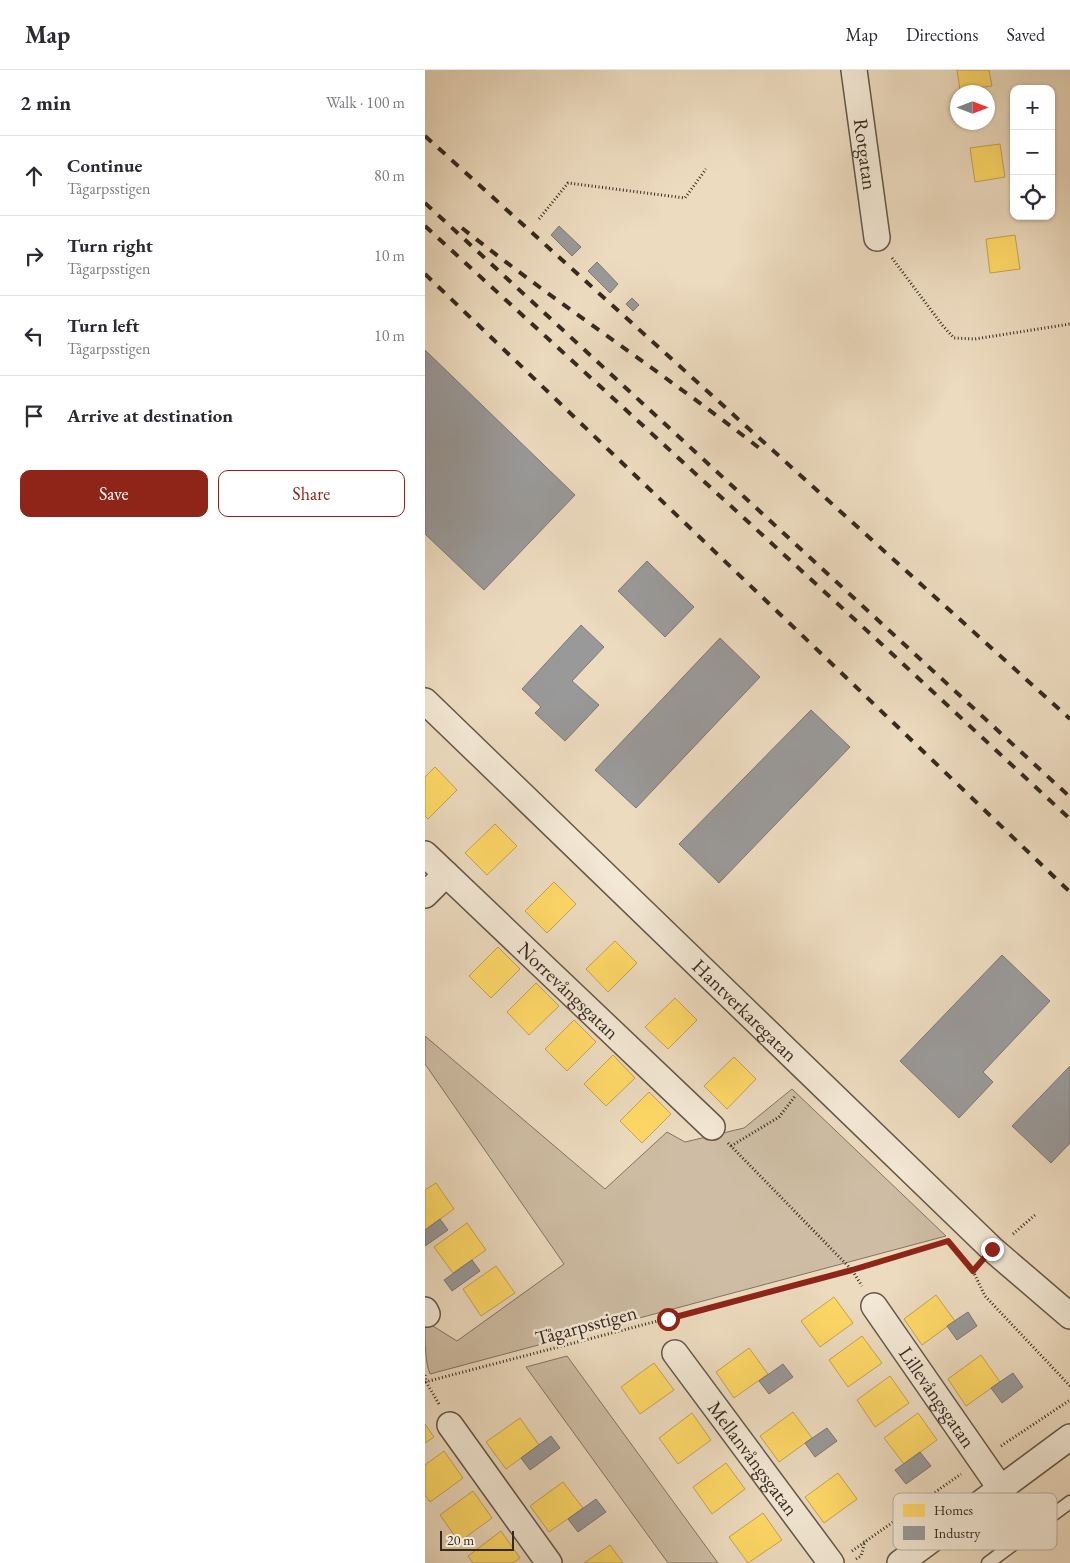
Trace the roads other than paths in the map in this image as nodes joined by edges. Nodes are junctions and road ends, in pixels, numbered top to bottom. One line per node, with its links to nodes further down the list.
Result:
1 (853, 70): 2 (street, Rotgatan)
2 (877, 238)
3 (425, 700): 9 (street, Hantverkaregatan)
4 (425, 854): 5 (street, Norrevångsgatan)
5 (446, 874): 6 (street); 7 (street, Norrevångsgatan)
6 (425, 895)
7 (712, 1127)
8 (874, 1306): 13 (street, Lillevångsgatan)
9 (1070, 1316)
10 (675, 1353): 20 (street, Mellanvångsgatan)
11 (450, 1424): 19 (street)
12 (1070, 1437): 13 (street)
13 (1001, 1488): 14 (street)
14 (994, 1493)
15 (1070, 1502): 16 (lane)
16 (1057, 1512)
17 (918, 1550): 21 (street)
18 (1005, 1550): 22 (lane)
19 (549, 1563)
20 (831, 1563)
21 (900, 1563)
22 (988, 1563)

